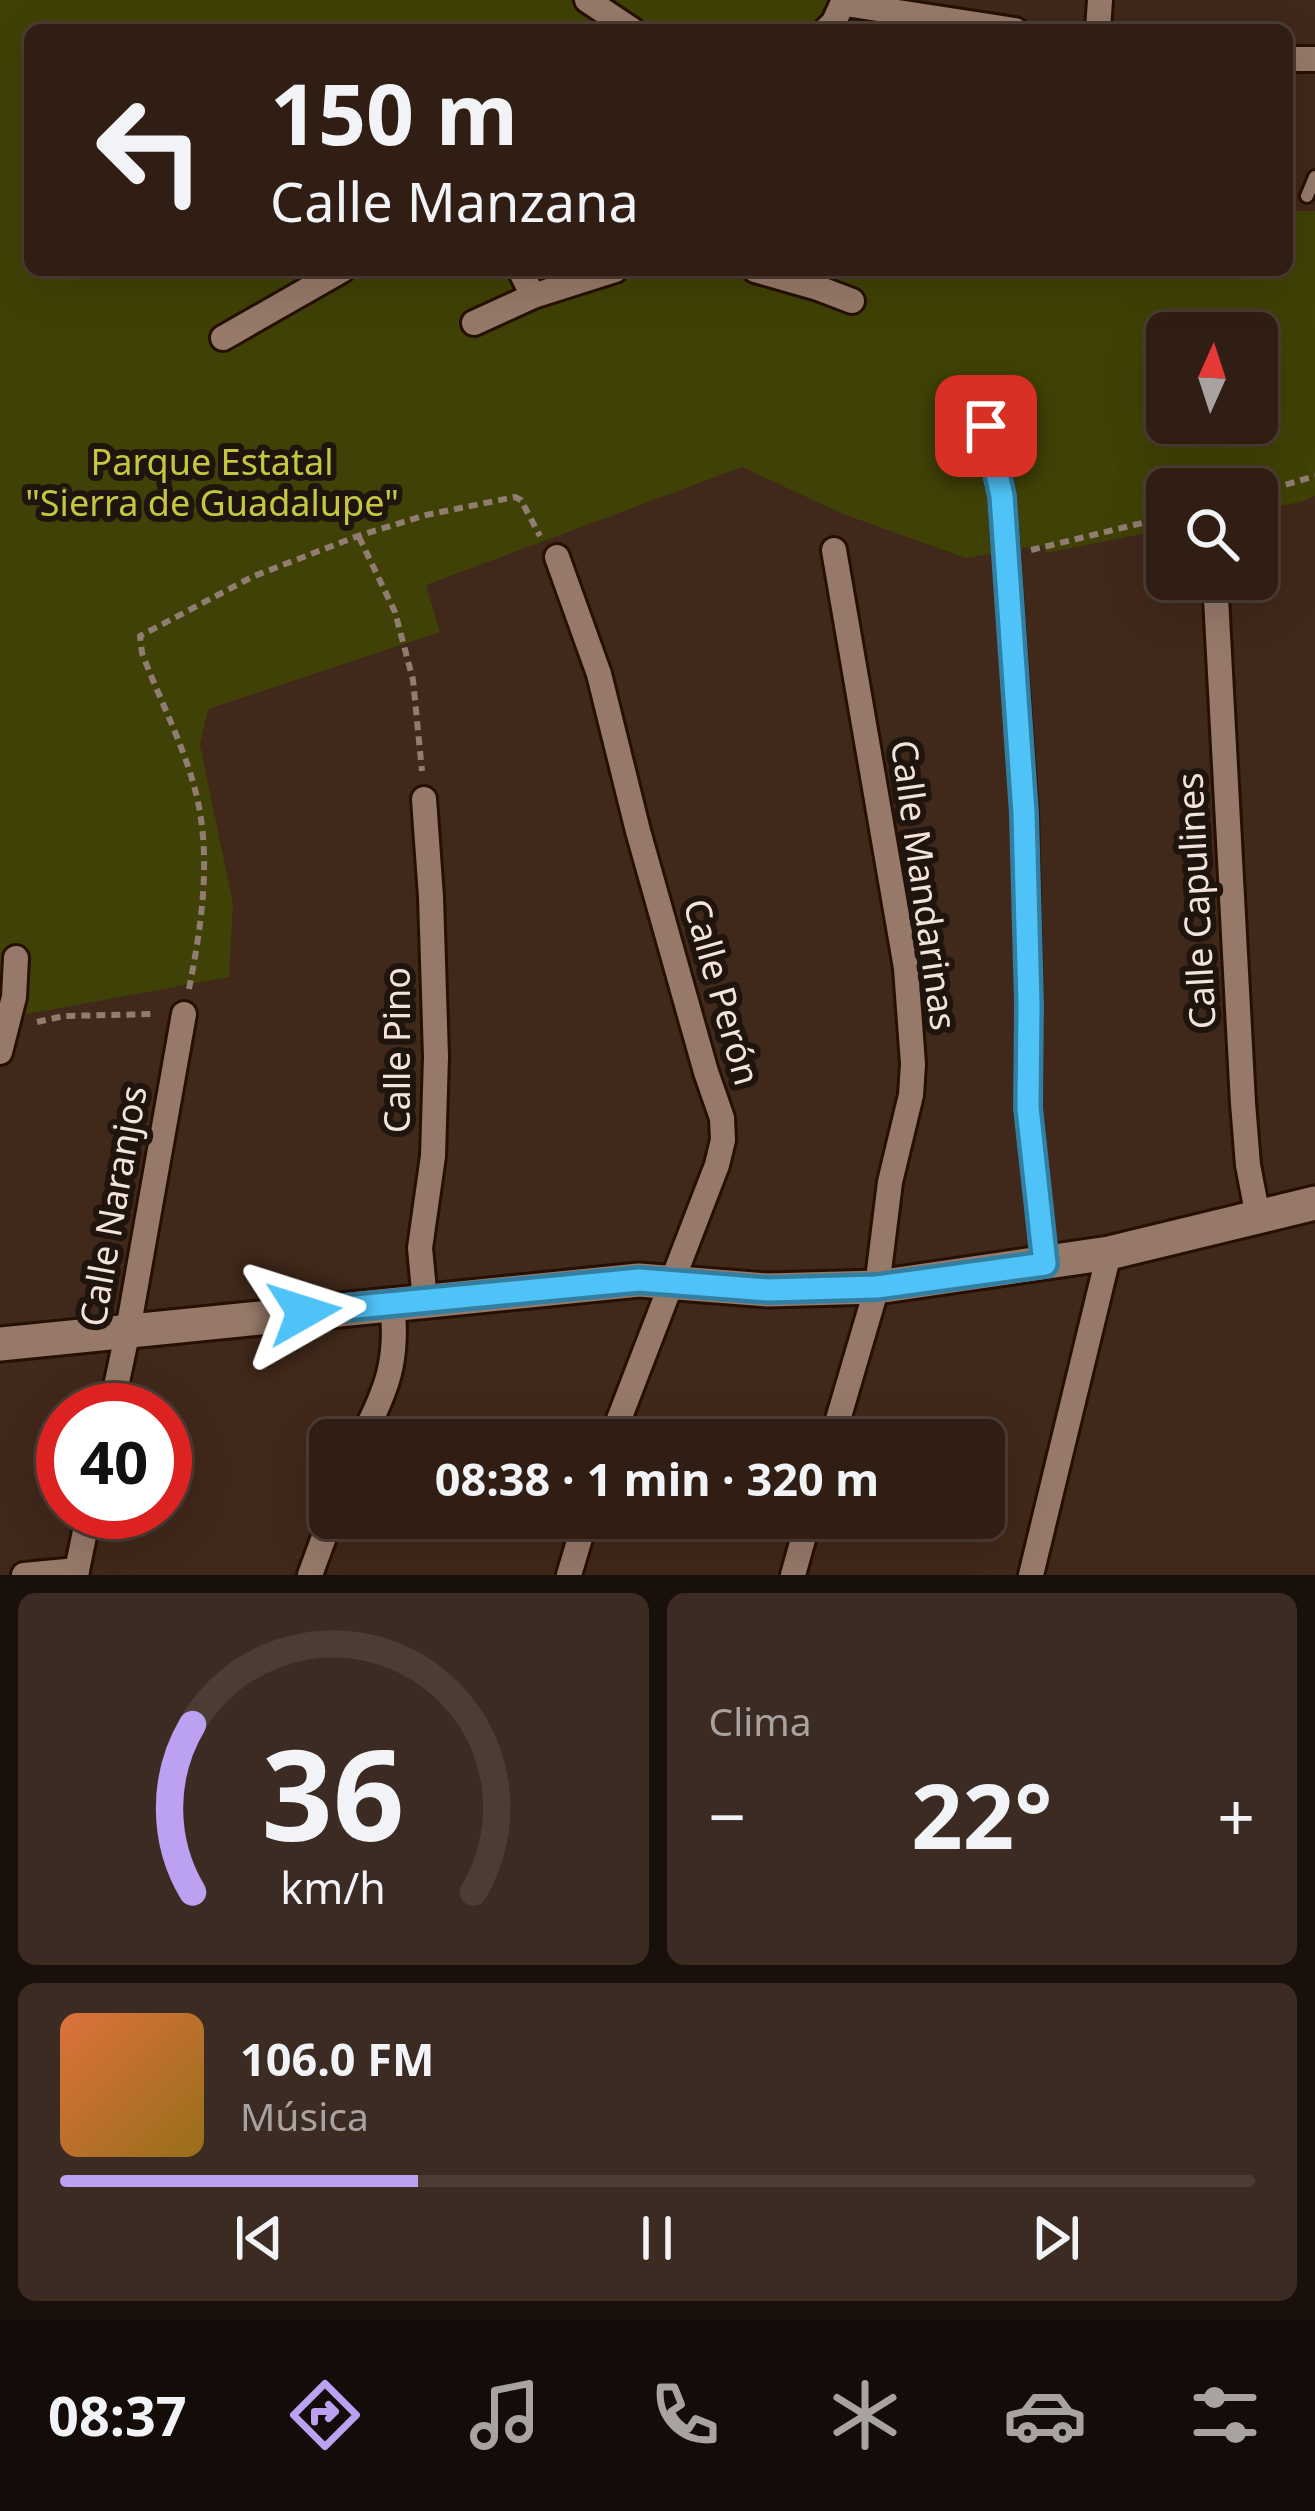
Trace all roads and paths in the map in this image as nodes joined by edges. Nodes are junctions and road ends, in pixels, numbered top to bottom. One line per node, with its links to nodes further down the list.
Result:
1 (587, 0): 3 (street)
2 (844, 2): 4 (street)
3 (623, 24)
4 (978, 24)
5 (1315, 177): 6 (lane)
6 (1306, 196)
7 (332, 276): 14 (street)
8 (523, 276): 11 (street)
9 (596, 276): 11 (street)
10 (775, 276): 12 (street)
11 (533, 296): 13 (street)
12 (852, 301)
13 (474, 323)
14 (223, 338)
15 (986, 426): 21 (street)
16 (1315, 476): 17 (path)
17 (1278, 487)
18 (1146, 523): 21 (path)
19 (358, 536): 22 (path); 24 (path); 26 (path)
20 (834, 550): 33 (street, Calle Mandarinas)
21 (1006, 556): 31 (street)
22 (557, 557): 32 (street, Calle Perón)
23 (1216, 600): 29 (street, Calle Capulines)
24 (424, 799): 34 (street, Calle Pino)
25 (16, 958): 27 (street)
26 (184, 1014): 27 (path); 35 (street, Calle Naranjos)
27 (3, 1039)
28 (1315, 1203): 29 (street)
29 (1258, 1217): 30 (street)
30 (1108, 1253): 31 (street); 50 (street)
31 (1045, 1264): 33 (street)
32 (672, 1280): 33 (street); 34 (street); 39 (street, Calle Perón)
33 (877, 1287): 40 (street, Calle Mandarinas)
34 (409, 1302): 35 (street); 38 (street, Calle Pino)
35 (128, 1330): 36 (street); 37 (street, Calle Naranjos)
36 (0, 1345)
37 (117, 1383)
38 (372, 1419)
39 (618, 1419)
40 (838, 1419)
41 (83, 1539): 45 (street)
42 (323, 1539): 47 (street)
43 (580, 1539): 48 (street)
44 (803, 1539): 49 (street)
45 (76, 1572): 46 (street)
46 (24, 1575)
47 (310, 1575)
48 (569, 1575)
49 (793, 1575)
50 (1030, 1575)

